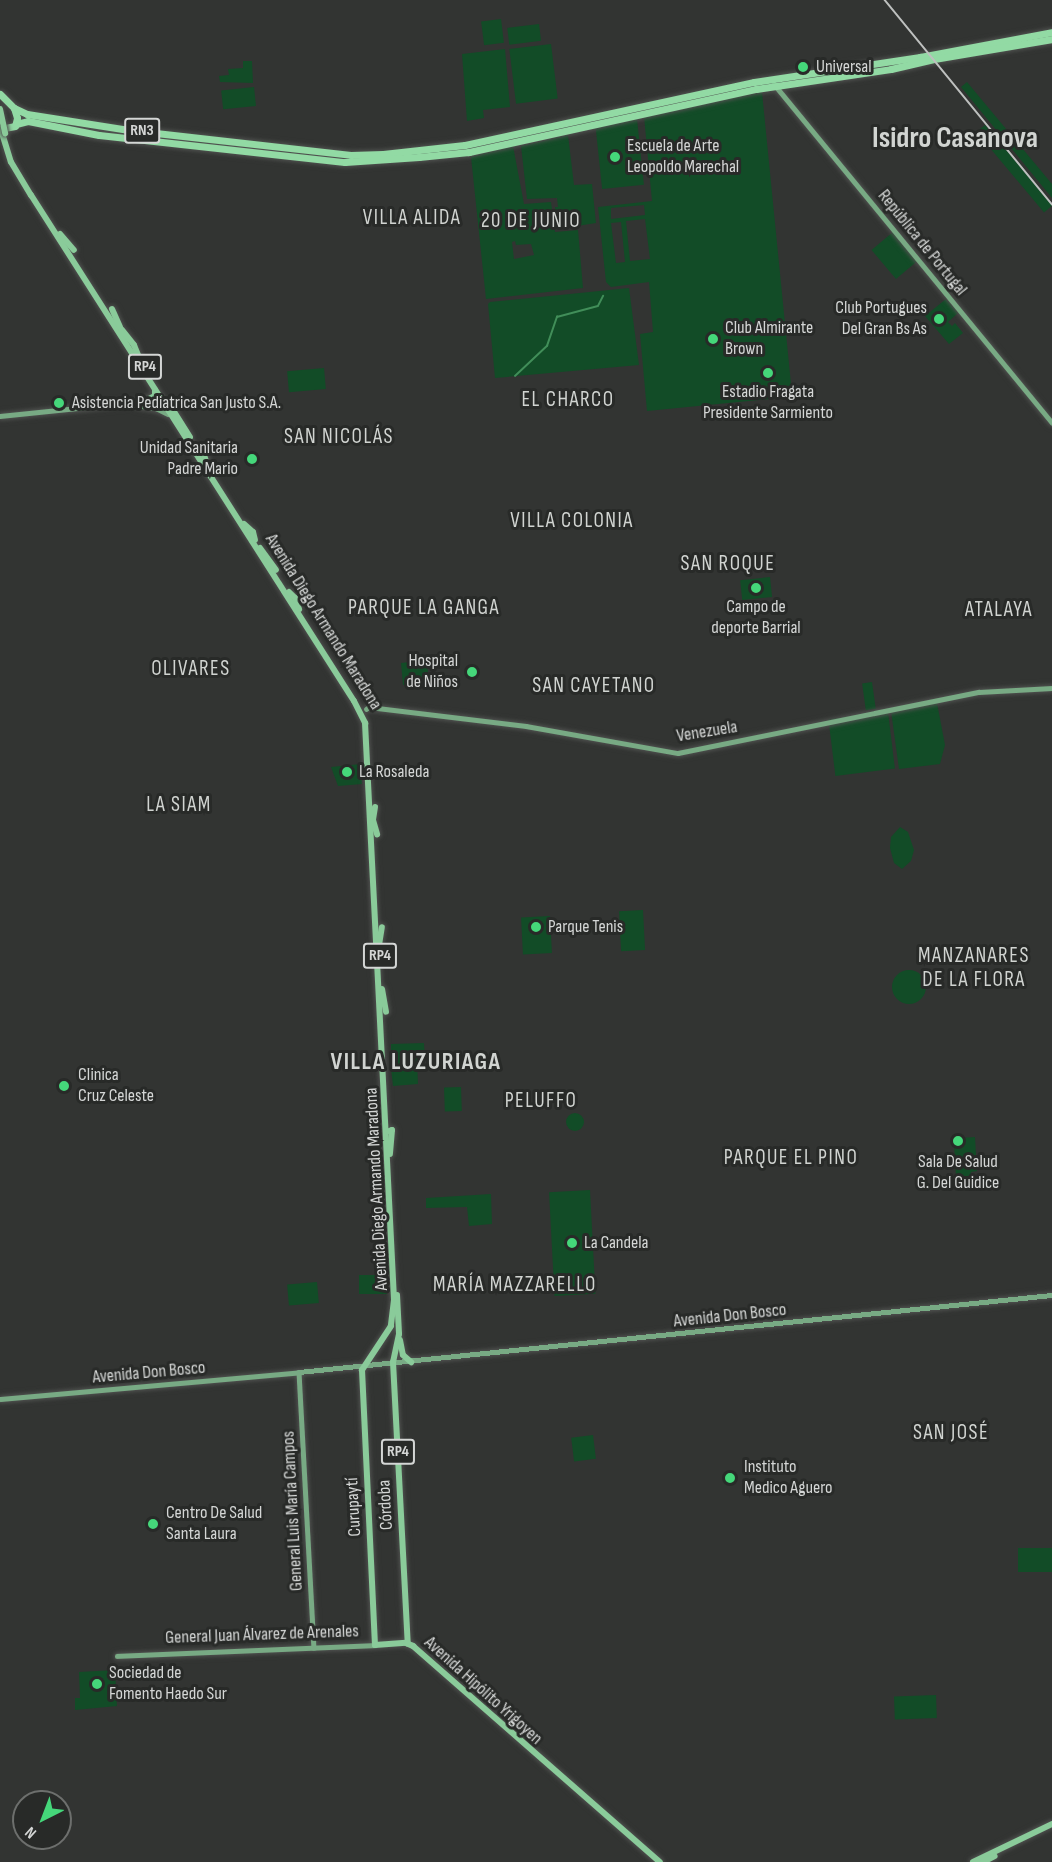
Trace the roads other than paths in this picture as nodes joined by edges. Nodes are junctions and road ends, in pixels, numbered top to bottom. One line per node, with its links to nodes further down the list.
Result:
1 (1052, 32): 3 (highway, RN3)
2 (1052, 39): 4 (highway, RN3)
3 (772, 80): 4 (main road, República de Portugal); 6 (highway, RN3)
4 (776, 87): 9 (highway, RN3); 30 (main road, República de Portugal)
5 (0, 94): 7 (highway, RN3)
6 (639, 107): 9 (main road); 10 (highway, RN3)
7 (14, 108): 10 (highway, RN3); 12 (highway)
8 (0, 109): 14 (main road, Avenida Diego Armando Maradona / RP4, bridge)
9 (641, 115): 13 (highway, RN3)
10 (593, 117): 13 (highway)
11 (0, 122): 14 (main road, Avenida Diego Armando Maradona / RP4, bridge)
12 (16, 124): 13 (highway, RN3); 14 (highway, RN3)
13 (594, 125)
14 (2, 131): 16 (main road, Avenida Diego Armando Maradona / RP4); 18 (main road, Avenida Diego Armando Maradona / RP4)
15 (40, 215): 16 (main road)
16 (48, 222): 17 (main road); 22 (main road, Avenida Diego Armando Maradona / RP4)
17 (51, 233)
18 (60, 234): 19 (main road); 22 (main road, Avenida Diego Armando Maradona / RP4)
19 (74, 250)
20 (112, 309): 22 (main road)
21 (104, 315): 22 (main road)
22 (121, 332): 23 (main road, Avenida Diego Armando Maradona / RP4); 26 (main road, Avenida Diego Armando Maradona / RP4)
23 (155, 389): 24 (main road); 26 (main road, Avenida Diego Armando Maradona / RP4)
24 (146, 401): 25 (main road); 26 (main road)
25 (127, 404): 27 (main road); 28 (main road)
26 (168, 406): 29 (main road, Avenida Diego Armando Maradona / RP4); 31 (main road, Avenida Diego Armando Maradona / RP4)
27 (168, 414): 29 (main road)
28 (0, 416)
29 (173, 419): 39 (main road, Avenida Diego Armando Maradona / RP4)
30 (1052, 423)
31 (260, 548): 32 (main road); 36 (main road, Avenida Diego Armando Maradona / RP4)
32 (276, 570)
33 (1052, 688): 34 (main road, Venezuela)
34 (366, 709)
35 (375, 807): 36 (main road)
36 (373, 820): 37 (main road); 41 (main road, Avenida Diego Armando Maradona / RP4)
37 (376, 834)
38 (371, 901): 39 (main road)
39 (375, 921): 44 (main road, Avenida Diego Armando Maradona / RP4)
40 (382, 927): 41 (main road)
41 (379, 946): 42 (main road, Avenida Diego Armando Maradona / RP4)
42 (381, 986): 43 (main road); 44 (main road, Avenida Diego Armando Maradona / RP4)
43 (386, 1012)
44 (389, 1170): 46 (main road, Avenida Diego Armando Maradona / RP4)
45 (386, 1210): 46 (main road)
46 (394, 1228): 48 (main road, Avenida Diego Armando Maradona / RP4); 51 (main road, Avenida Diego Armando Maradona / RP4)
47 (1052, 1295): 49 (main road, Avenida Don Bosco)
48 (399, 1334): 49 (main road); 50 (main road, Avenida Diego Armando Maradona / RP4)
49 (411, 1362): 50 (main road, Avenida Don Bosco)
50 (393, 1363): 51 (main road, Avenida Don Bosco); 54 (main road, Córdoba / RP4)
51 (363, 1366): 52 (main road, Avenida Don Bosco); 55 (main road, Curupaytí / RP4)
52 (299, 1372): 53 (main road, Avenida Don Bosco); 56 (main road, General Luis María Campos)
53 (0, 1399)
54 (408, 1644): 55 (main road, General Juan Álvarez de Arenales); 59 (main road, Avenida Hipólito Yrigoyen); 60 (main road, Avenida Hipólito Yrigoyen)
55 (375, 1645): 56 (main road, General Juan Álvarez de Arenales)
56 (314, 1648): 57 (main road, General Juan Álvarez de Arenales)
57 (117, 1656)
58 (1052, 1826): 61 (main road); 62 (main road)
59 (654, 1862)
60 (660, 1862)
61 (973, 1862)
62 (983, 1862)

